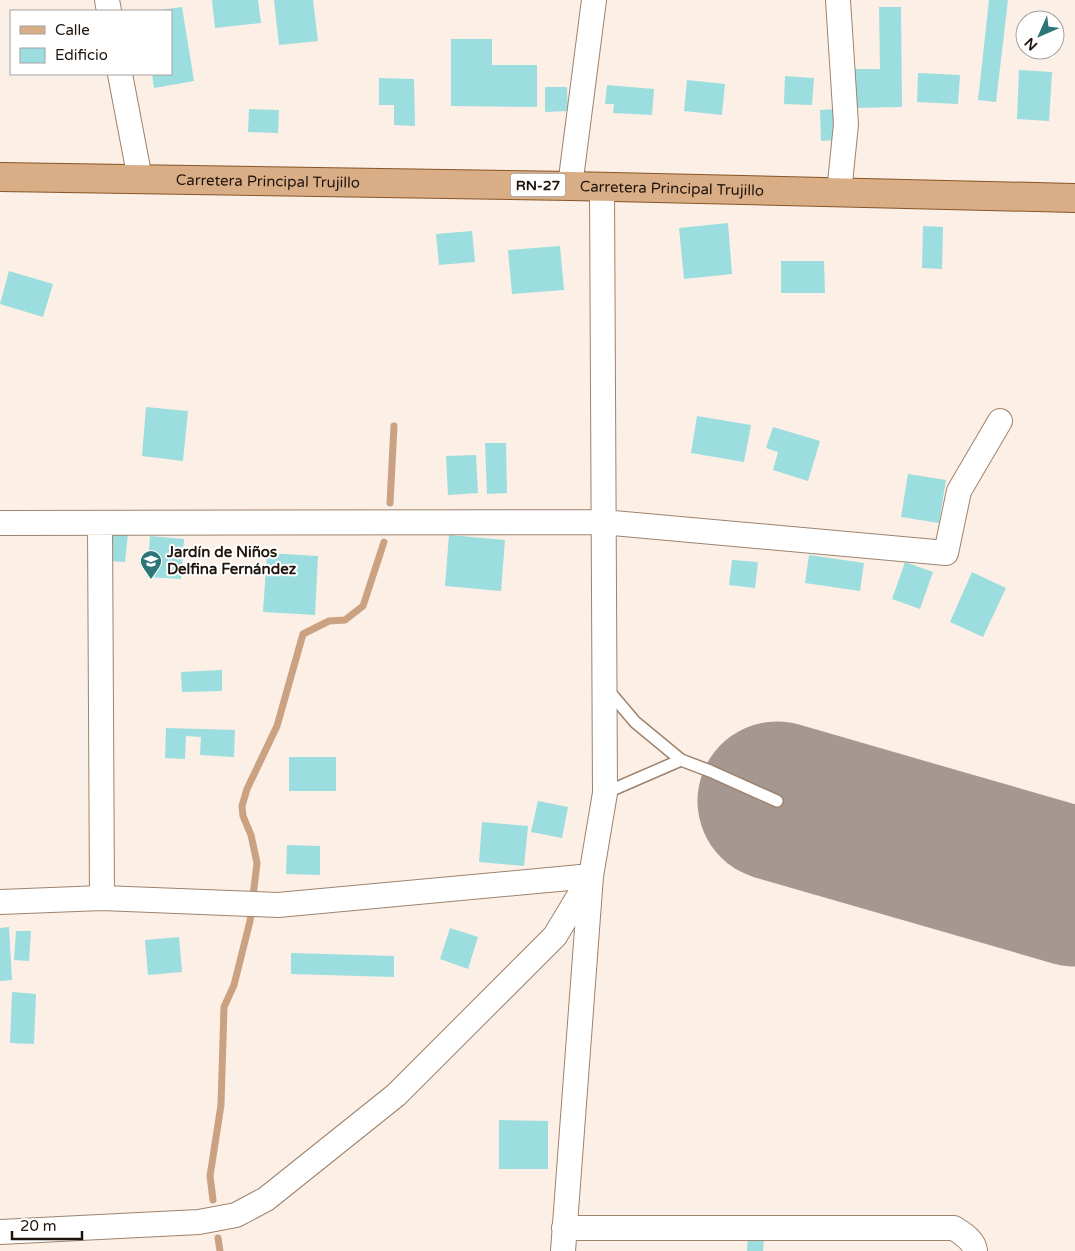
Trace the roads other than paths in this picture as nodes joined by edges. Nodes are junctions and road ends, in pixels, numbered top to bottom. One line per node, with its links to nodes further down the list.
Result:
1 (594, 0): 6 (street)
2 (838, 0): 8 (street)
3 (120, 75): 5 (street)
4 (0, 177): 5 (main road, Carretera Principal Trujillo / RN-27)
5 (140, 179): 6 (main road, Carretera Principal Trujillo / RN-27)
6 (570, 186): 7 (main road, Carretera Principal Trujillo / RN-27)
7 (602, 188): 8 (main road, Carretera Principal Trujillo / RN-27); 11 (street)
8 (839, 193): 9 (main road, Carretera Principal Trujillo / RN-27)
9 (1075, 198)
10 (1000, 421): 11 (street)
11 (602, 522): 13 (street); 14 (street)
12 (0, 523): 13 (street)
13 (100, 524): 19 (street)
14 (605, 686): 15 (lane); 16 (street)
15 (681, 760): 16 (lane); 17 (lane)
16 (605, 793): 18 (street)
17 (777, 801)
18 (591, 876): 19 (street); 21 (street); 22 (street)
19 (102, 898): 20 (street)
20 (0, 902)
21 (564, 1228): 23 (street); 24 (street)
22 (0, 1232)
23 (563, 1251)
24 (975, 1251)

